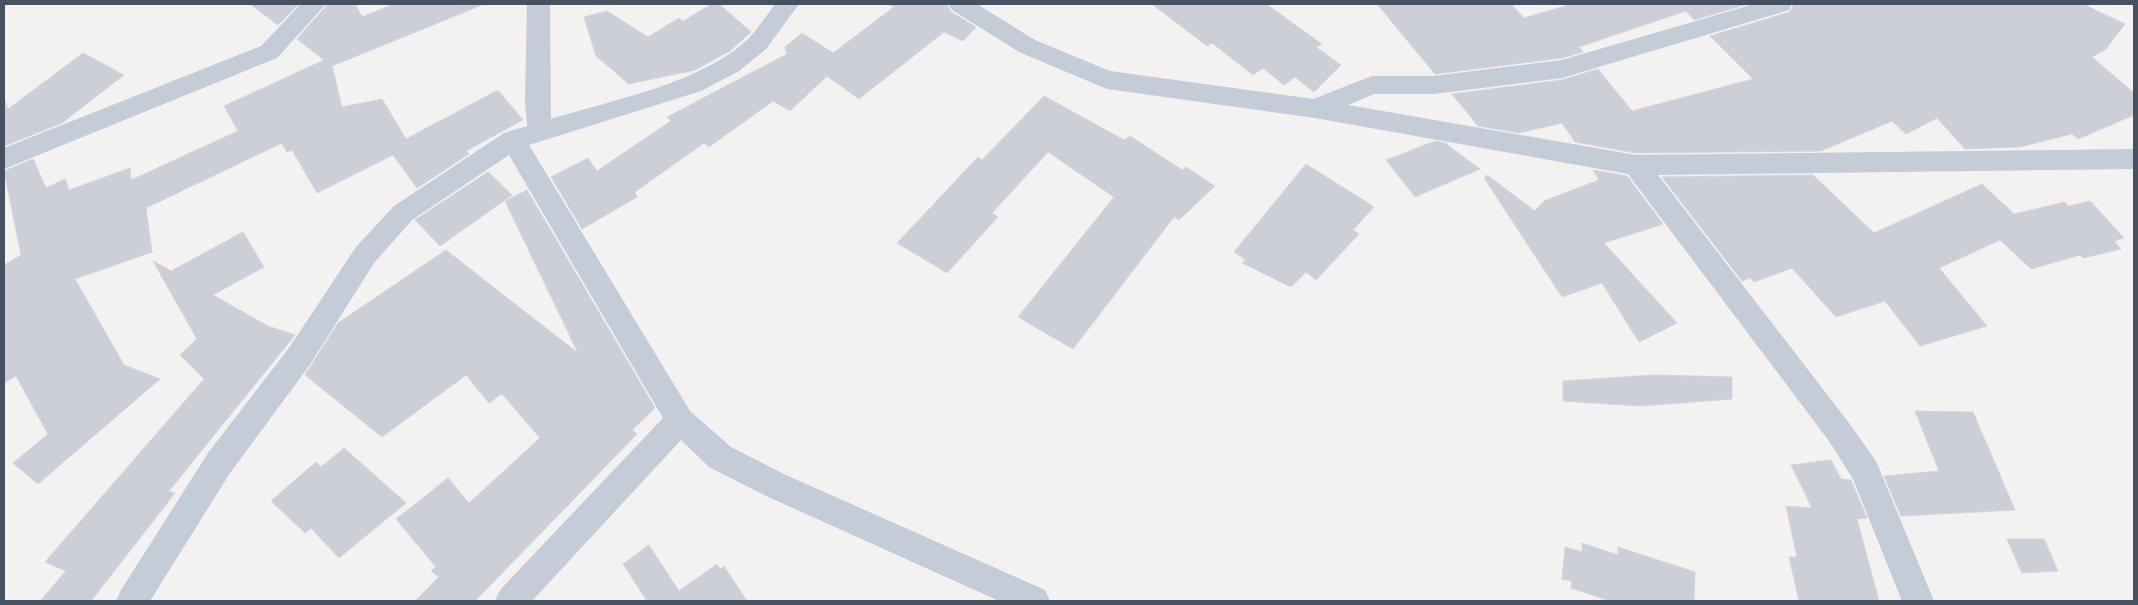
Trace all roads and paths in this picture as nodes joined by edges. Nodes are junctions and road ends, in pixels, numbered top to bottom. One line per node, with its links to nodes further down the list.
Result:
1 (314, 4): 9 (street)
2 (538, 4): 7 (street)
3 (788, 4): 7 (street)
4 (960, 4): 6 (street)
5 (1781, 4): 6 (street)
6 (1315, 109): 11 (street)
7 (540, 132): 8 (street)
8 (513, 140): 12 (street); 13 (street)
9 (4, 159)
10 (2134, 159): 11 (street)
11 (1636, 165): 16 (street)
12 (680, 420): 14 (street); 15 (street)
13 (132, 601)
14 (511, 601)
15 (1034, 601)
16 (1918, 601)

